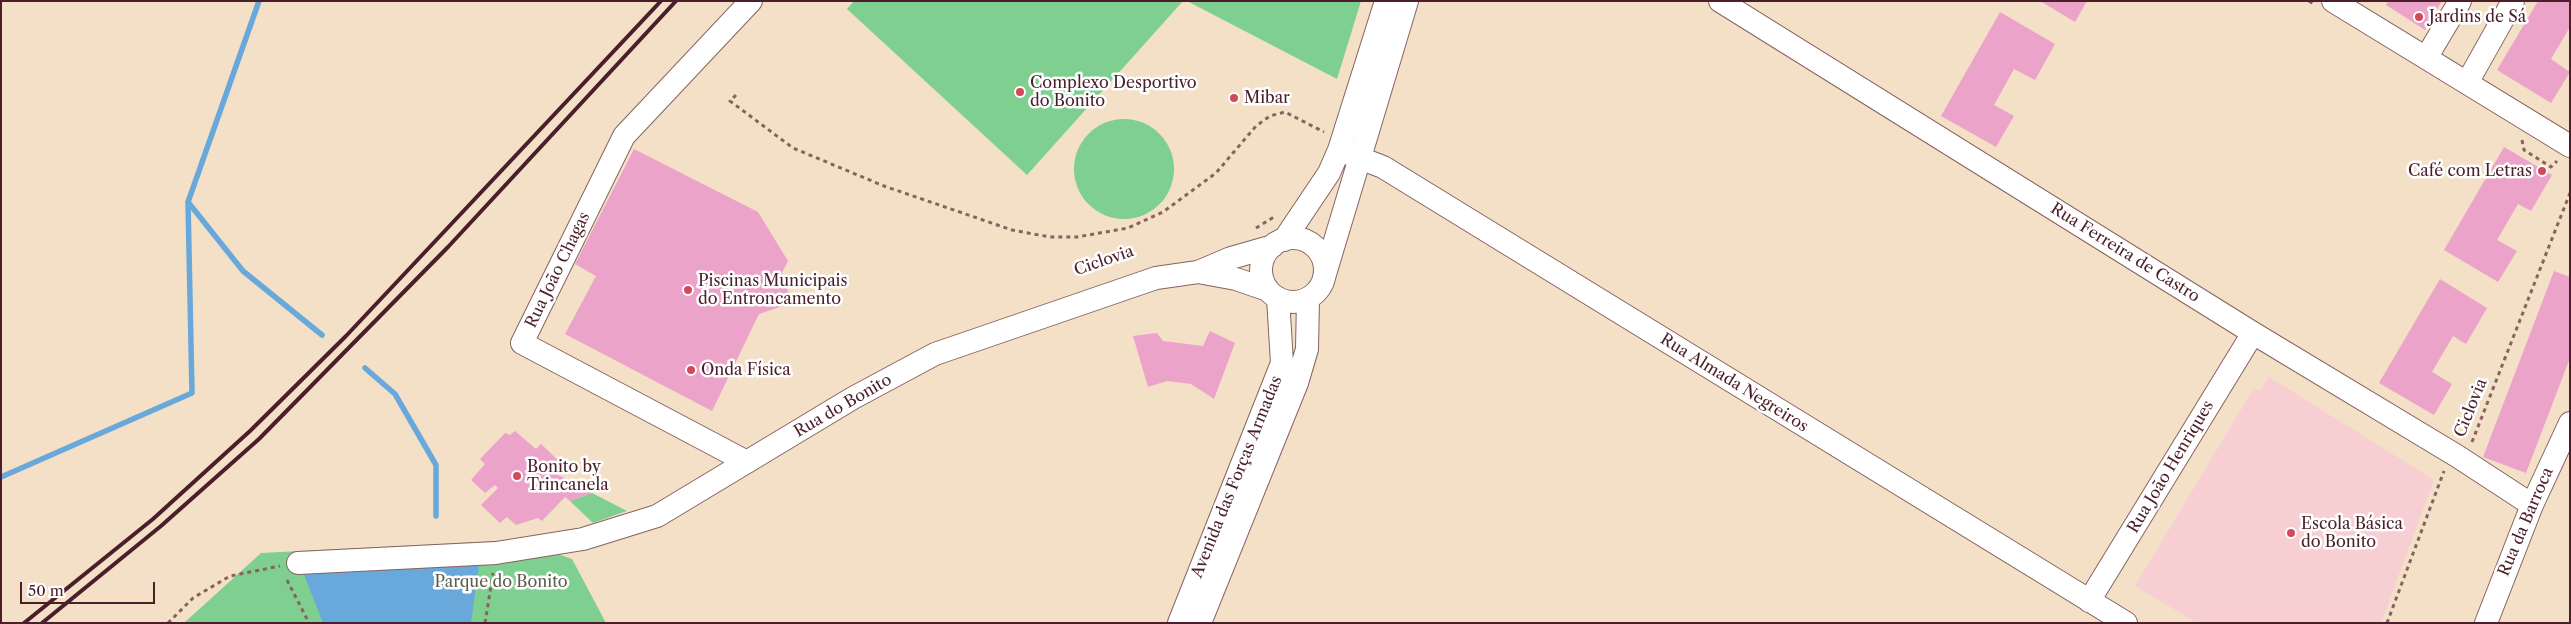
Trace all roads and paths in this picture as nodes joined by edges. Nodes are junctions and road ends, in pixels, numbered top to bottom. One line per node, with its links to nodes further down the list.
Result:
1 (751, 1): 24 (street, Rua João Chagas)
2 (1386, 1): 12 (street)
3 (1407, 1): 12 (street)
4 (1720, 1): 21 (street, Rua Ferreira de Castro)
5 (2333, 1): 8 (street)
6 (2460, 1): 8 (street)
7 (2513, 1): 9 (street)
8 (2426, 58): 9 (street)
9 (2467, 83): 11 (street)
10 (736, 94): 12 (path)
11 (2570, 146)
12 (1342, 147): 16 (street); 18 (street); 28 (street, Rua Almada Negreiros)
13 (2570, 193): 23 (path, Ciclovia)
14 (1280, 212): 15 (path)
15 (1250, 232)
16 (1278, 243): 17 (street, Rua do Bonito); 18 (street); 19 (street)
17 (1198, 272): 19 (street, Rua do Bonito); 24 (street, Rua do Bonito)
18 (1325, 274): 20 (street)
19 (1273, 294): 20 (street); 32 (street, Avenida das Forças Armadas)
20 (1308, 299): 33 (street, Avenida das Forças Armadas)
21 (2253, 333): 23 (street, Rua Ferreira de Castro); 28 (street, Rua João Henriques)
22 (2570, 423): 25 (street, Rua da Barroca)
23 (2457, 456): 25 (street, Rua Ferreira de Castro); 35 (path, Ciclovia)
24 (747, 462): 26 (street, Rua do Bonito)
25 (2532, 505): 36 (street, Rua da Barroca)
26 (496, 553): 27 (street, Rua do Bonito); 31 (path)
27 (289, 565): 29 (path); 30 (path)
28 (2089, 601): 34 (street, Rua Almada Negreiros)
29 (168, 623)
30 (309, 623)
31 (485, 623)
32 (1179, 623)
33 (1200, 623)
34 (2126, 623)
35 (2387, 623)
36 (2486, 623)

